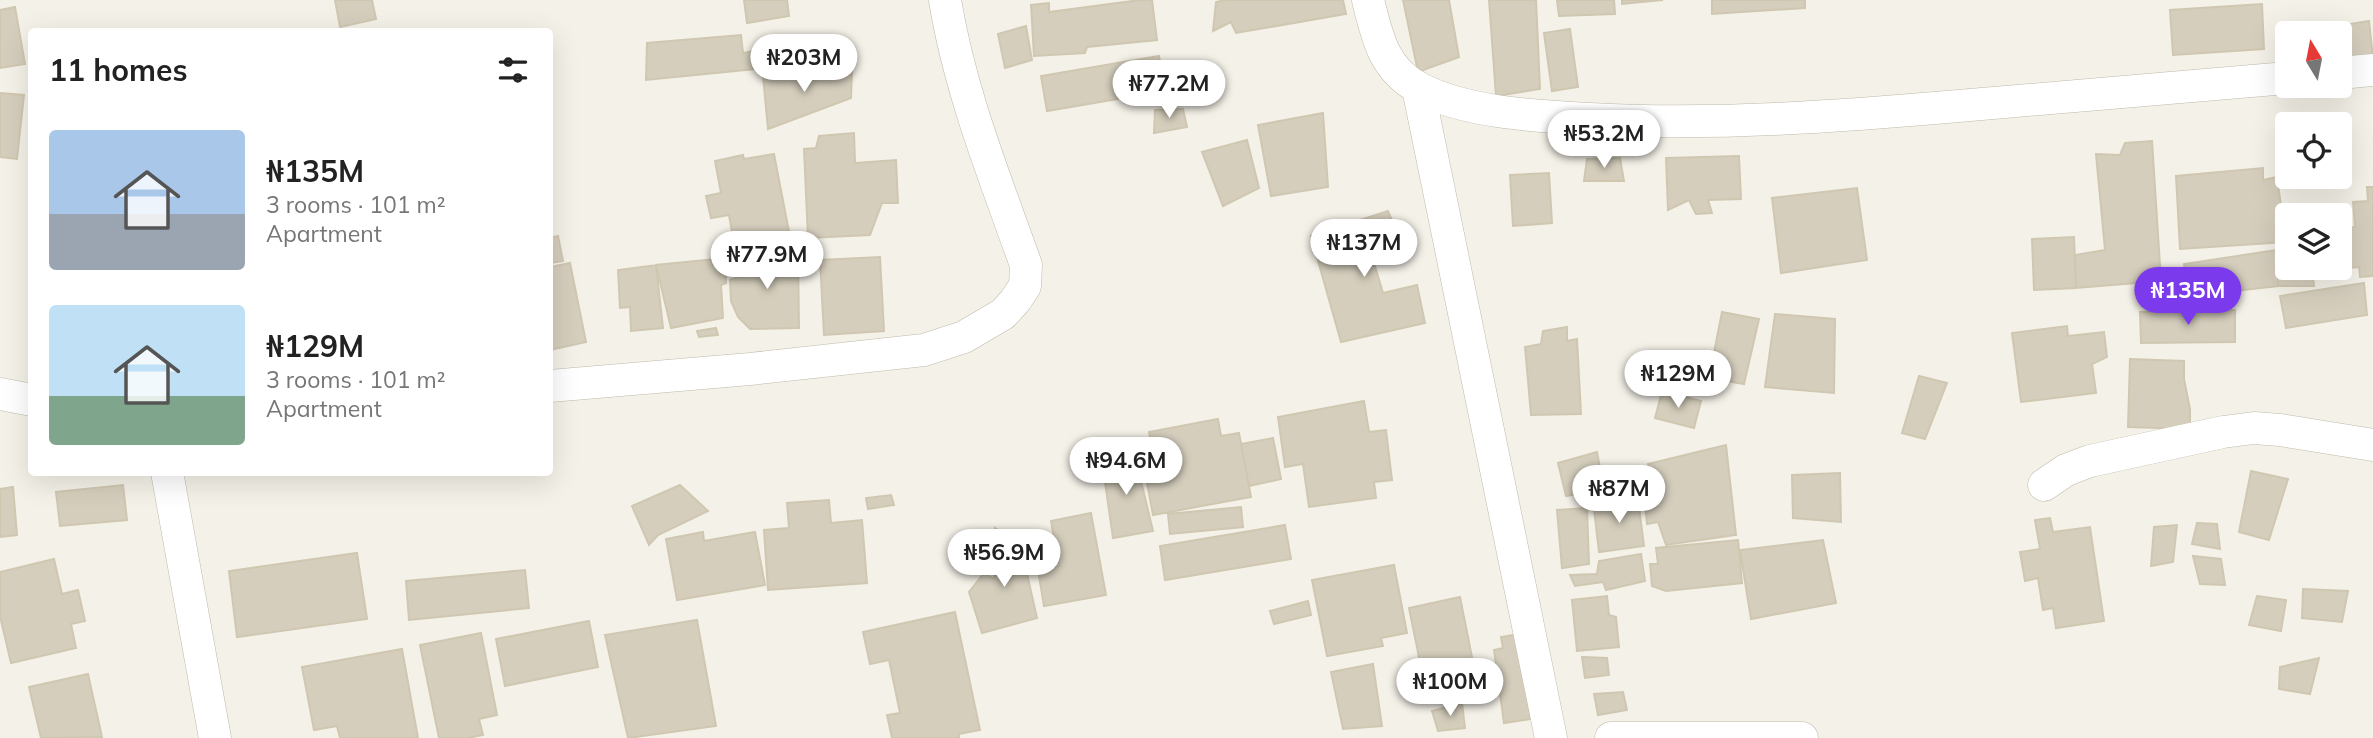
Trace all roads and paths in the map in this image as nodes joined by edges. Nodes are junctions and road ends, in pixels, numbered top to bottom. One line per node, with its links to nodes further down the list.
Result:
1 (945, 0): 7 (street)
2 (1368, 0): 6 (street)
3 (2373, 70): 4 (street)
4 (2352, 72)
5 (2275, 79): 6 (street)
6 (1418, 88): 14 (street)
7 (553, 386)
8 (0, 394): 9 (street)
9 (28, 399)
10 (2373, 445): 12 (street)
11 (168, 476): 13 (street)
12 (2044, 485)
13 (215, 738)
14 (1551, 738)
15 (1611, 738): 16 (street)
16 (1802, 738)

